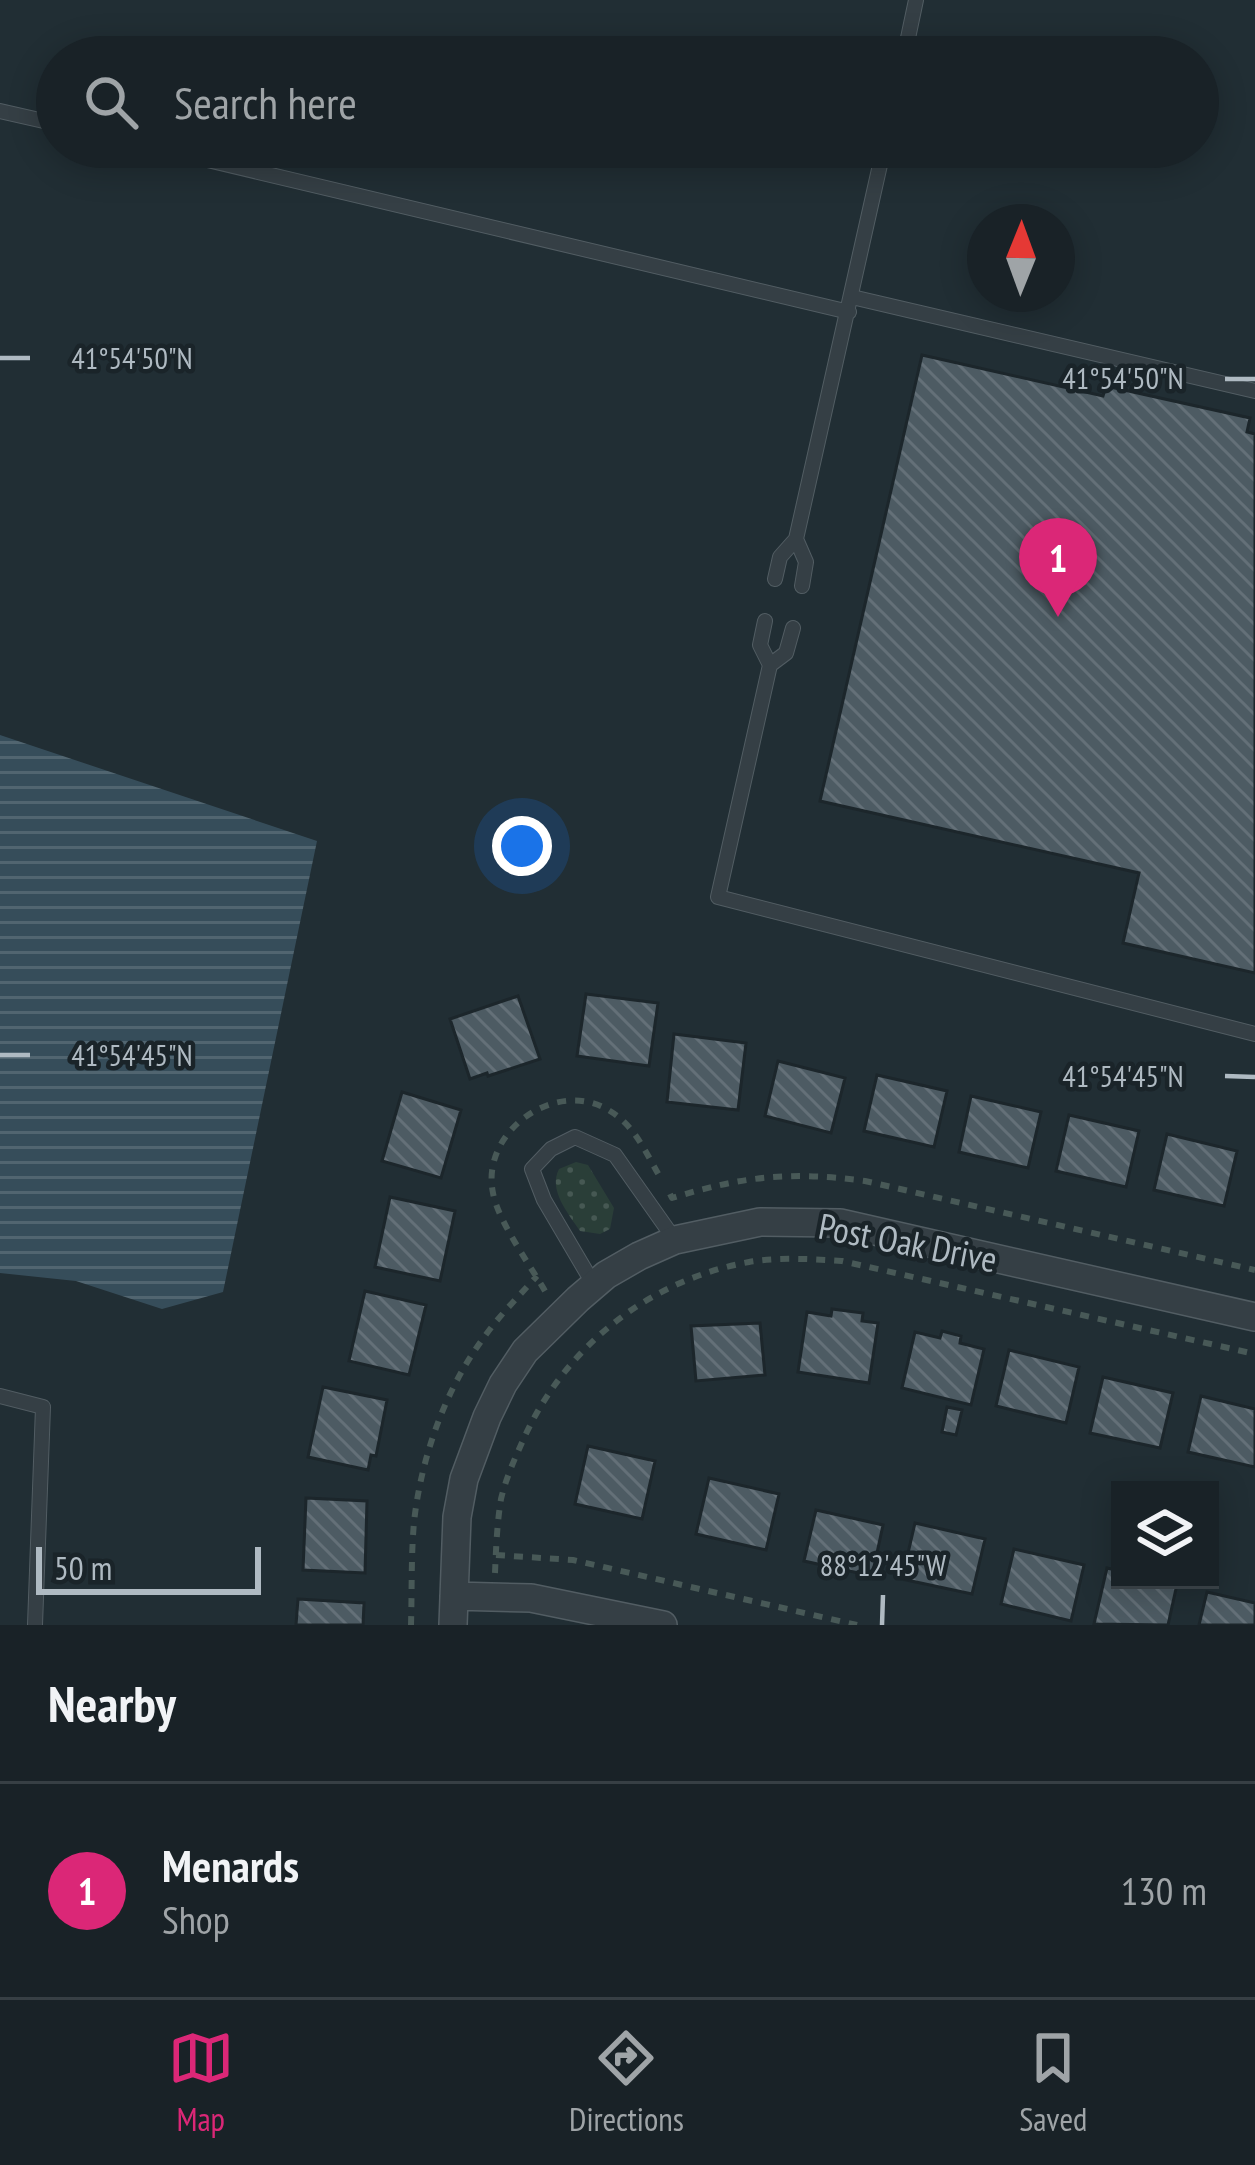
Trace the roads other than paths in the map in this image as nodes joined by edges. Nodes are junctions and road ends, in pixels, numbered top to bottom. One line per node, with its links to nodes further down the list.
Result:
1 (916, 0): 2 (lane)
2 (908, 36)
3 (0, 111): 4 (lane)
4 (36, 119)
5 (246, 168): 7 (lane)
6 (879, 168): 7 (lane)
7 (850, 304): 8 (lane); 9 (lane)
8 (1255, 391)
9 (796, 539): 10 (lane); 11 (lane)
10 (775, 579)
11 (802, 586)
12 (765, 621): 14 (lane)
13 (793, 628): 14 (lane)
14 (770, 665): 15 (lane)
15 (1255, 1034)
16 (675, 1240): 17 (street, Post Oak Drive); 17 (lane); 18 (street, Post Oak Drive)
17 (594, 1286): 20 (street, Post Oak Drive)
18 (1255, 1317)
19 (0, 1396): 21 (lane)
20 (454, 1596): 22 (street, Post Oak Drive); 23 (street)
21 (35, 1625)
22 (453, 1625)
23 (663, 1625)

